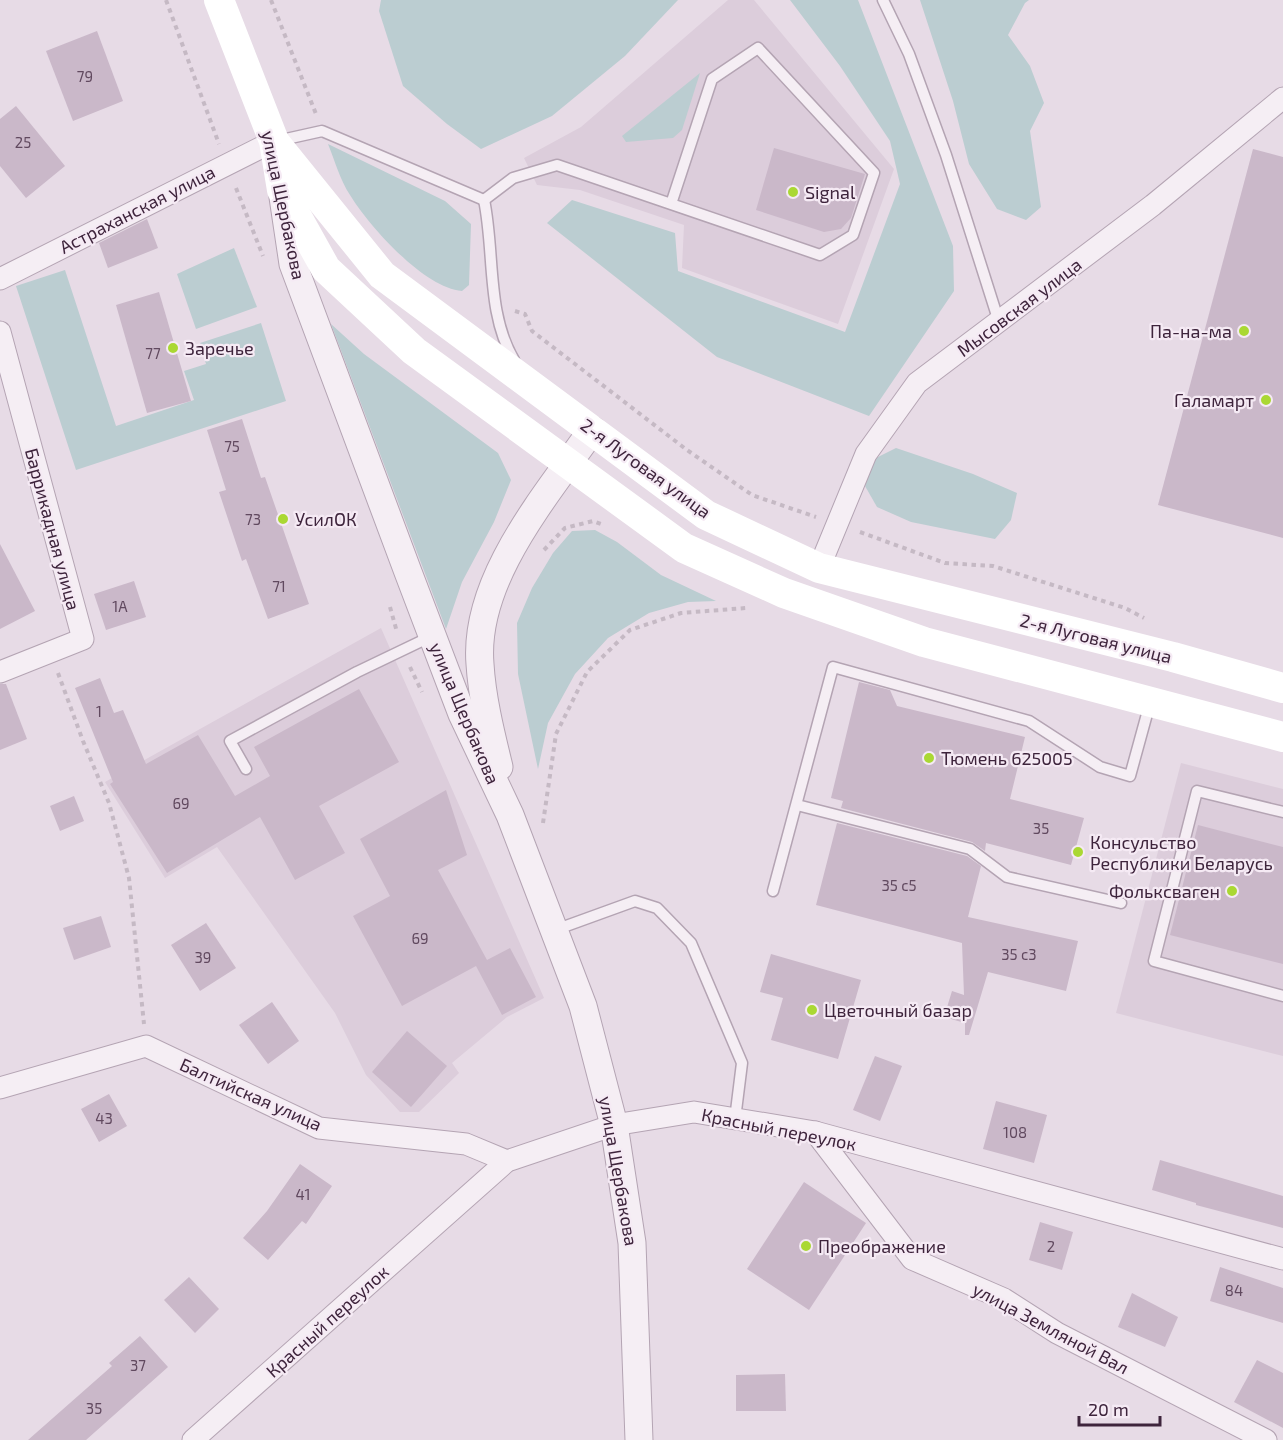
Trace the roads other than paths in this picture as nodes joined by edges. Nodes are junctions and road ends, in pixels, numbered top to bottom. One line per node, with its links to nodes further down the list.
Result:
1 (219, 0): 4 (main road, улица Щербакова)
2 (883, 0): 9 (lane)
3 (1283, 98): 9 (street, Мысовская улица)
4 (274, 141): 5 (main road, улица Щербакова); 6 (lane); 8 (street, Астраханская улица); 11 (main road, 2-я Луговая улица)
5 (282, 190): 13 (main road); 15 (street, улица Щербакова)
6 (484, 200): 7 (lane); 11 (lane)
7 (671, 204): 7 (lane)
8 (0, 279)
9 (999, 322): 14 (street, Мысовская улица)
10 (0, 332): 16 (street, Баррикадная улица)
11 (524, 379): 12 (main road, 2-я Луговая улица)
12 (592, 430): 13 (street); 14 (main road, 2-я Луговая улица)
13 (569, 464): 18 (main road); 23 (street)
14 (819, 568): 17 (main road, 2-я Луговая улица)
15 (432, 636): 20 (lane); 23 (street, улица Щербакова)
16 (0, 672)
17 (1283, 688)
18 (1150, 702): 19 (main road); 21 (lane)
19 (1283, 737)
20 (246, 769)
21 (797, 805): 24 (lane); 25 (lane)
22 (1283, 812): 27 (lane)
23 (510, 815): 26 (street, улица Щербакова)
24 (773, 891)
25 (1121, 903)
26 (555, 930): 29 (lane); 30 (street, улица Щербакова)
27 (1283, 996)
28 (0, 1088): 32 (street, Балтийская улица)
29 (735, 1119): 30 (street, Красный переулок); 31 (street, Красный переулок)
30 (614, 1125): 32 (street, Красный переулок); 35 (street, улица Щербакова)
31 (815, 1132): 33 (street, Красный переулок); 36 (street, улица Земляной Вал)
32 (507, 1161): 34 (street, Красный переулок)
33 (1283, 1259)
34 (193, 1440)
35 (639, 1440)
36 (1266, 1440)

